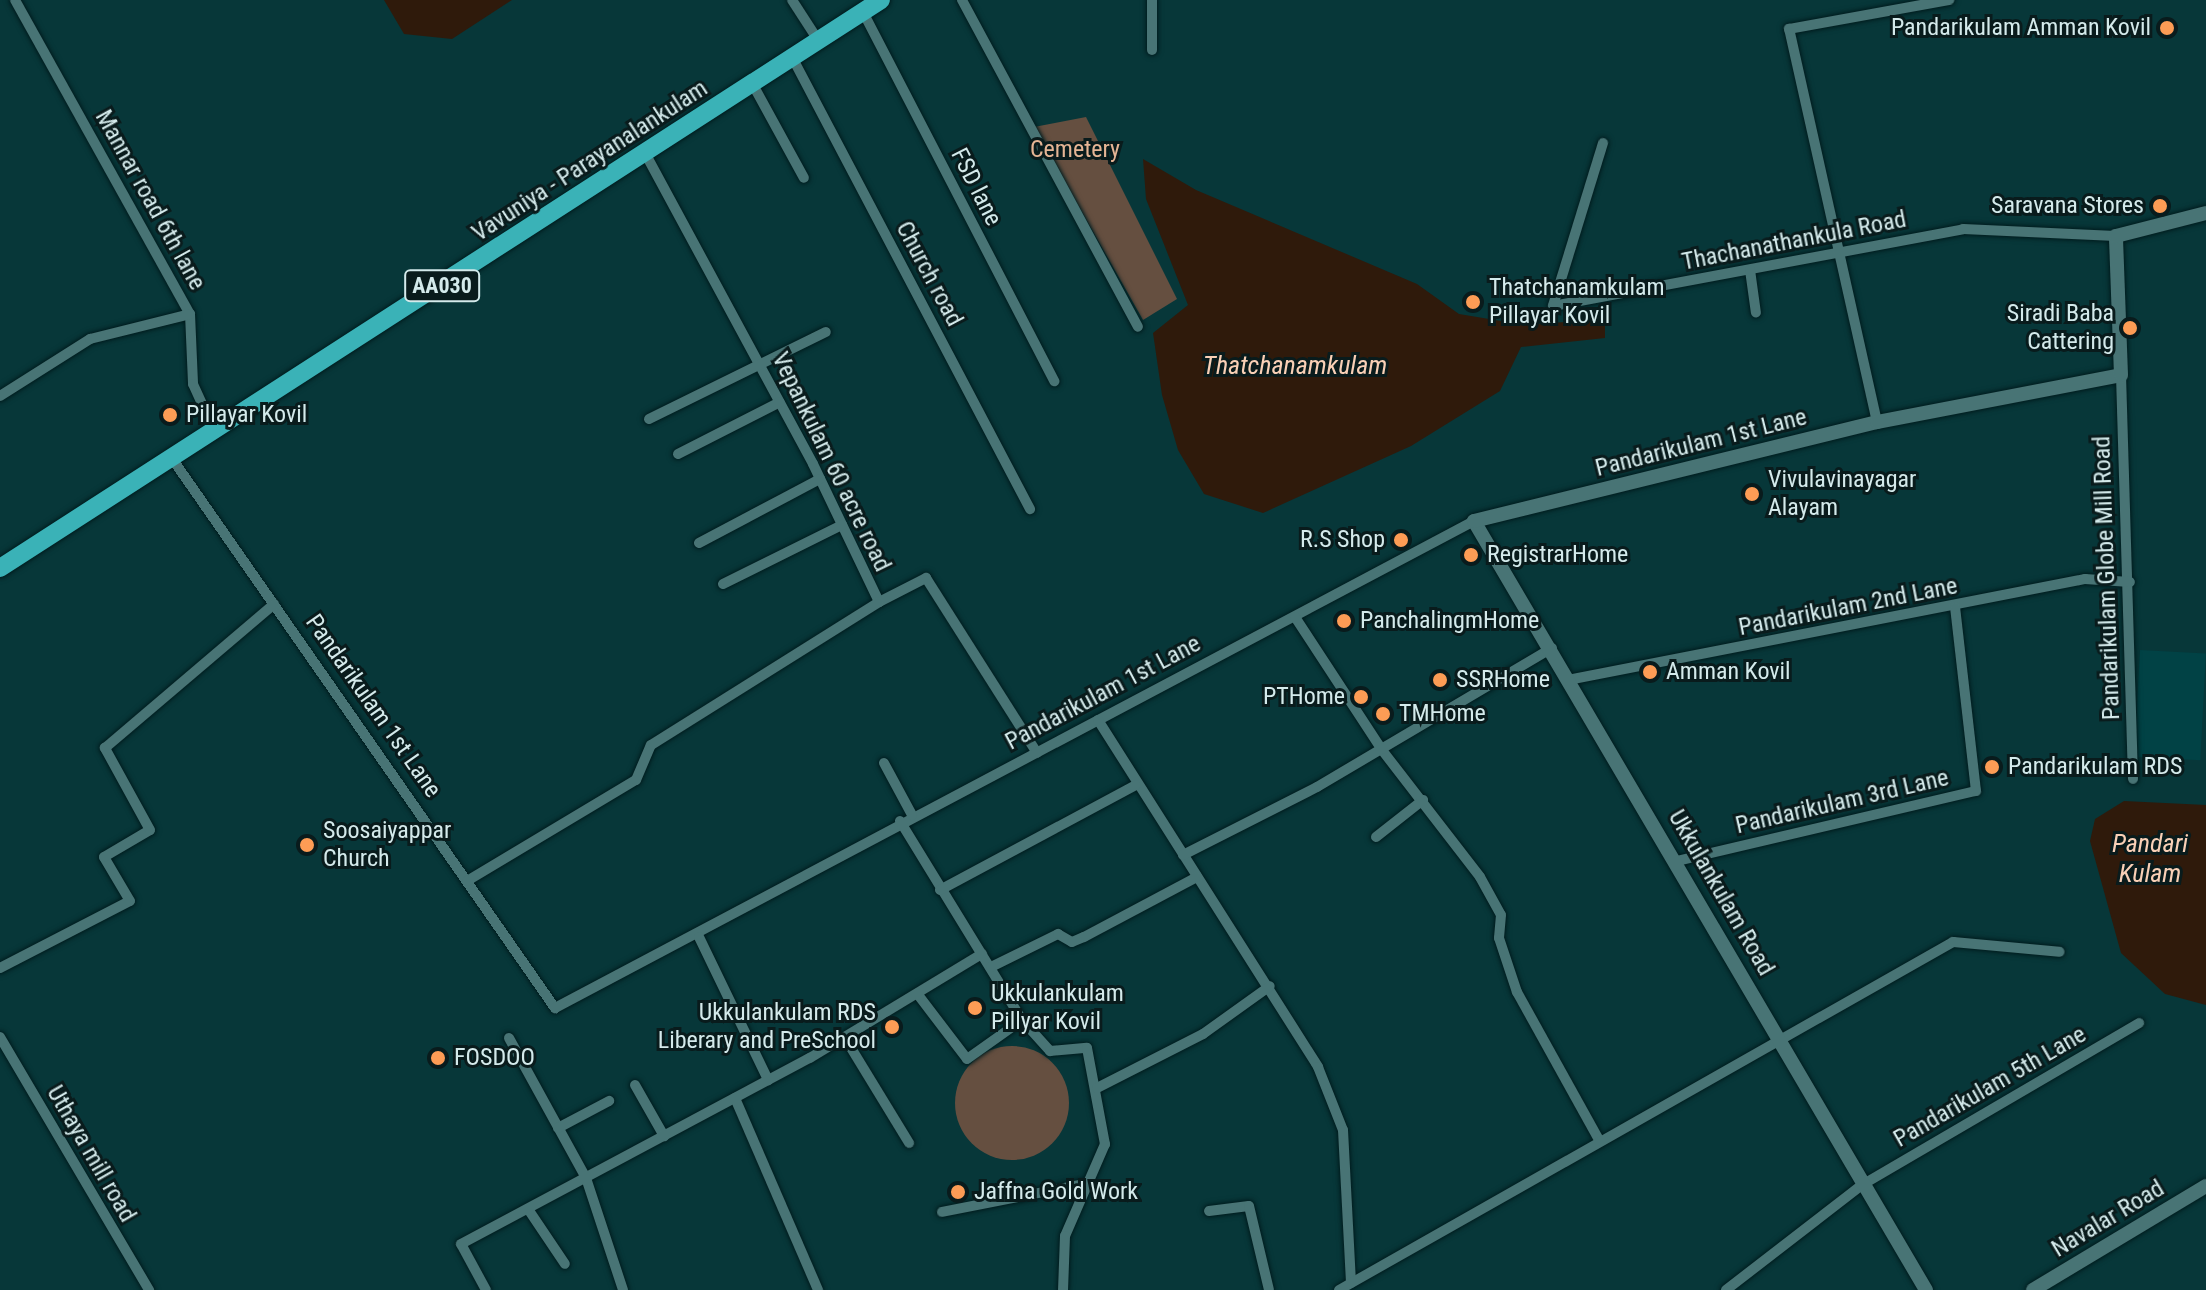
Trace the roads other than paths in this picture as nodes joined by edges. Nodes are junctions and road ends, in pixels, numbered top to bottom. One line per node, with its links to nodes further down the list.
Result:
1 (15, 0): 20 (street, Mannar road 6th lane)
2 (792, 0): 8 (street)
3 (881, 0): 7 (highway, Vavuniya - Parayanalankulam / AA030)
4 (962, 0): 21 (street)
5 (1152, 0): 9 (street)
6 (1949, 0): 17 (street)
7 (863, 12): 8 (highway, Vavuniya - Parayanalankulam / AA030); 25 (street, FSD lane)
8 (818, 40): 10 (highway, Vavuniya - Parayanalankulam / AA030)
9 (1152, 50)
10 (792, 57): 11 (highway, Vavuniya - Parayanalankulam / AA030); 34 (street, Church road)
11 (752, 83): 13 (highway, Vavuniya - Parayanalankulam / AA030); 14 (street)
12 (1603, 143): 18 (street, Thachanathankula Road)
13 (645, 153): 23 (street, Vepankulam 60 acre road); 30 (highway, Vavuniya - Parayanalankulam / AA030)
14 (804, 178)
15 (2206, 213): 16 (street)
16 (2116, 236): 17 (street, Thachanathankula Road); 24 (street)
17 (1839, 254): 18 (street, Thachanathankula Road); 29 (street)
18 (1750, 270): 19 (street)
19 (1756, 313)
20 (190, 314): 26 (street); 30 (street, Mannar road 6th lane)
21 (1138, 327)
22 (826, 332): 23 (street)
23 (759, 361): 27 (street, Vepankulam 60 acre road); 28 (street)
24 (2121, 375): 29 (street, Pandarikulam 1st Lane); 39 (street, Pandarikulam Globe Mill Road)
25 (1054, 381)
26 (0, 396)
27 (780, 402): 31 (street); 33 (street, Vepankulam 60 acre road)
28 (649, 419)
29 (1877, 422): 35 (street, Pandarikulam 1st Lane)
30 (214, 430): 32 (highway, Vavuniya - Parayanalankulam / AA030)
31 (678, 454)
32 (171, 457): 38 (highway, Vavuniya - Parayanalankulam / AA030); 42 (street, Pandarikulam 1st Lane)
33 (820, 479): 36 (street, Vepankulam 60 acre road); 37 (street)
34 (1030, 509)
35 (1474, 521): 44 (street, Pandarikulam 1st Lane); 45 (street, Ukkulankulam Road)
36 (842, 525): 40 (street); 41 (street, Vepankulam 60 acre road)
37 (699, 543)
38 (0, 568)
39 (2130, 582): 43 (street, Pandarikulam 2nd Lane); 51 (street, Pandarikulam Globe Mill Road)
40 (723, 584)
41 (879, 602): 49 (street, Vepankulam 60 acre road); 60 (street)
42 (274, 604): 60 (street, Pandarikulam 1st Lane); 66 (street)
43 (1955, 607): 46 (street, Pandarikulam 2nd Lane); 58 (street, Pandarikulam 3rd Lane)
44 (1295, 617): 47 (street, Pandarikulam 1st Lane); 48 (street)
45 (1552, 648): 46 (street, Ukkulankulam Road); 48 (street)
46 (1573, 679): 58 (street, Ukkulankulam Road)
47 (1098, 720): 49 (street, Pandarikulam 1st Lane); 52 (street)
48 (1382, 750): 53 (street); 57 (street)
49 (1037, 753): 54 (street, Pandarikulam 1st Lane)
50 (884, 763): 54 (street)
51 (2133, 779)
52 (1136, 785): 57 (street); 61 (street)
53 (1423, 800): 56 (street); 82 (street)
54 (912, 815): 55 (street, Pandarikulam 1st Lane)
55 (900, 821): 61 (street); 62 (street, Pandarikulam 1st Lane)
56 (1376, 837)
57 (1183, 855): 59 (street)
58 (1677, 861): 74 (street, Ukkulankulam Road)
59 (1197, 877): 65 (street); 67 (street)
60 (467, 881): 62 (street, Pandarikulam 1st Lane)
61 (940, 890): 64 (street)
62 (699, 937): 75 (street)
63 (2060, 952): 74 (street)
64 (982, 954): 65 (street); 68 (street)
65 (991, 967): 69 (street)
66 (0, 968)
67 (1270, 986): 77 (street); 92 (street)
68 (919, 996): 69 (street); 73 (street)
69 (1022, 1020): 77 (street)
70 (2139, 1023): 86 (street, Pandarikulam 5th Lane)
71 (0, 1037): 93 (street, Uthaya mill road)
72 (509, 1038): 80 (street)
73 (845, 1038): 75 (street); 83 (street)
74 (1784, 1041): 82 (street); 86 (street, Ukkulankulam Road)
75 (768, 1080): 78 (street)
76 (635, 1085): 81 (street)
77 (1097, 1088): 85 (street)
78 (735, 1098): 81 (street); 96 (street)
79 (609, 1101): 80 (street)
80 (558, 1128): 84 (street)
81 (664, 1136): 84 (street)
82 (1599, 1140): 92 (street)
83 (909, 1143)
84 (586, 1178): 88 (street); 95 (street)
85 (1090, 1183): 90 (street); 97 (street)
86 (1862, 1185): 100 (street, Pandarikulam 5th Lane); 101 (street, Ukkulankulam Road)
87 (2206, 1186): 102 (street, Navalar Road)
88 (528, 1209): 91 (street); 94 (street)
89 (1209, 1211): 98 (street)
90 (942, 1212)
91 (565, 1264)
92 (1351, 1283): 99 (street)
93 (149, 1290)
94 (486, 1290)
95 (623, 1290)
96 (818, 1290)
97 (1063, 1290)
98 (1269, 1290)
99 (1339, 1290)
100 (1726, 1290)
101 (1926, 1290)
102 (2033, 1290)

